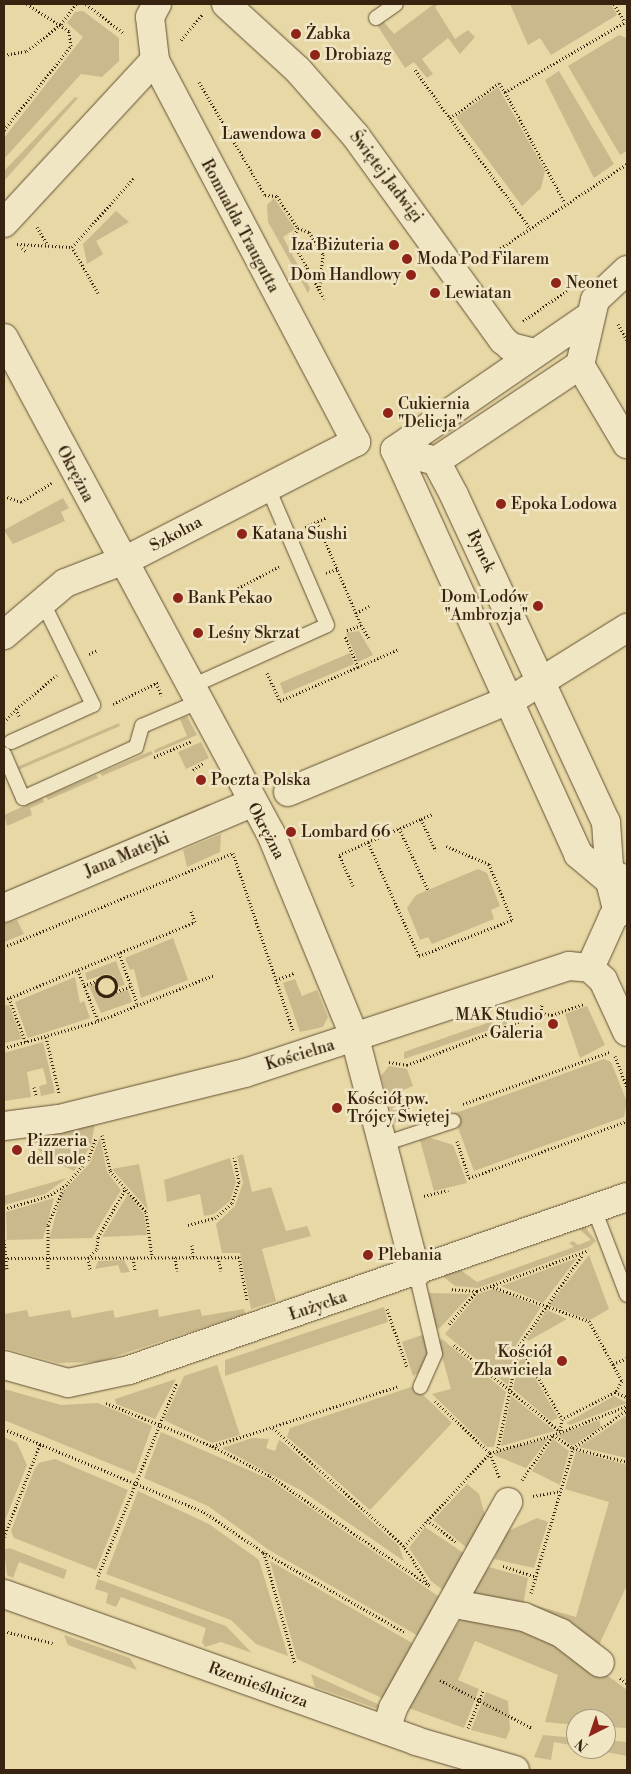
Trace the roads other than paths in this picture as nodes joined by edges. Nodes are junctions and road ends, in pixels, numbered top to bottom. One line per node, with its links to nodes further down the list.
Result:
1 (157, 4): 5 (street, Romualda Traugutta)
2 (396, 4): 4 (lane)
3 (220, 11): 10 (street, Świętej Jadwigi)
4 (376, 18)
5 (154, 60): 6 (street); 12 (street, Romualda Traugutta)
6 (8, 232)
7 (627, 270): 8 (street)
8 (590, 316): 10 (street); 11 (street)
9 (4, 338): 17 (street, Okrężna)
10 (535, 353): 14 (street)
11 (580, 365): 13 (street); 15 (street)
12 (356, 442): 16 (street, Szkolna)
13 (627, 444)
14 (395, 450): 15 (street); 23 (street)
15 (436, 461): 21 (street, Rynek)
16 (267, 486): 17 (street, Szkolna); 22 (lane)
17 (122, 560): 18 (street, Szkolna); 22 (street, Okrężna)
18 (42, 601): 20 (street, Szkolna); 24 (lane)
19 (627, 628): 21 (street)
20 (4, 634)
21 (542, 681): 23 (street); 27 (street, Rynek)
22 (194, 694): 24 (lane); 26 (street, Okrężna)
23 (507, 700): 25 (street); 28 (street)
24 (8, 748)
25 (288, 792)
26 (251, 803): 29 (street, Jana Matejki); 32 (street, Okrężna)
27 (617, 816): 28 (street, Rynek)
28 (619, 877): 30 (street, Rynek)
29 (4, 908)
30 (623, 909): 31 (street, Rynek)
31 (590, 968): 32 (street, Kościelna); 33 (street)
32 (355, 1038): 35 (street, Kościelna); 36 (street, Okrężna)
33 (620, 1042)
34 (451, 1122): 36 (lane)
35 (4, 1126)
36 (384, 1144): 39 (street, Okrężna)
37 (627, 1197): 38 (street, Łużycka)
38 (594, 1209): 39 (street, Łużycka); 40 (lane)
39 (418, 1282): 41 (street, Łużycka); 42 (lane)
40 (627, 1295)
41 (4, 1365)
42 (416, 1384)
43 (508, 1502): 45 (street)
44 (4, 1594): 47 (street, Rzemieślnicza)
45 (456, 1604): 46 (street); 47 (street)
46 (600, 1663)
47 (386, 1730): 48 (street, Rzemieślnicza)
48 (515, 1770)

